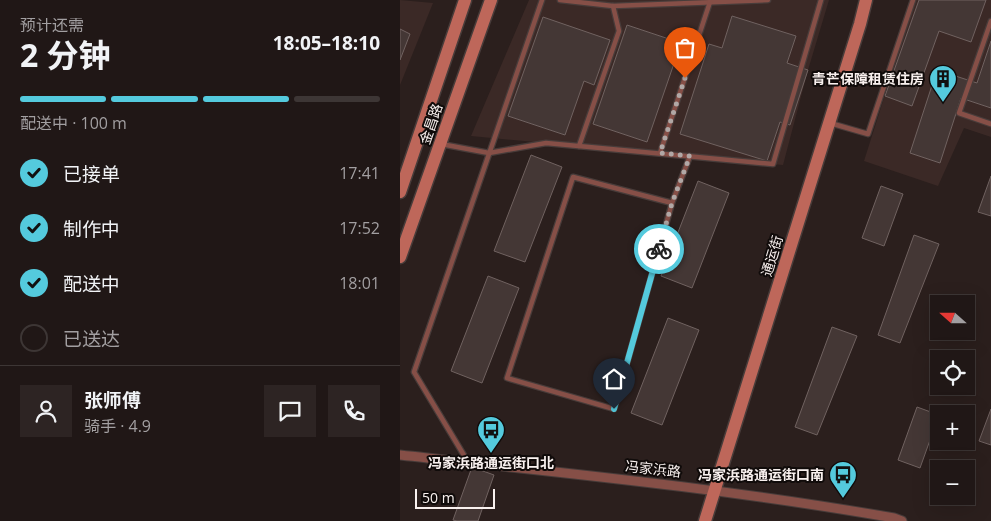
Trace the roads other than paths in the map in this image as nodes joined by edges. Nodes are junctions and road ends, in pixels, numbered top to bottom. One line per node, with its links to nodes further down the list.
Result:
1 (466, 0): 19 (street, 金昌路)
2 (491, 0): 14 (street, 金昌路)
3 (542, 0): 16 (lane)
4 (560, 0): 10 (lane)
5 (768, 0): 9 (lane)
6 (821, 0): 18 (lane)
7 (866, 0): 12 (street, 通运街)
8 (913, 0): 12 (lane)
9 (710, 2): 10 (lane); 17 (lane)
10 (613, 6): 15 (lane)
11 (991, 21): 13 (lane)
12 (829, 122): 24 (street, 通运街)
13 (991, 124)
14 (440, 144): 16 (lane); 21 (street, 金昌路)
15 (579, 146): 16 (lane); 17 (lane)
16 (490, 153): 23 (lane)
17 (660, 153): 18 (lane)
18 (690, 156): 20 (lane)
19 (400, 192)
20 (672, 203): 20 (lane)
21 (400, 257)
22 (400, 455): 23 (street, 冯家浜路)
23 (468, 462): 24 (street, 冯家浜路)
24 (715, 490): 25 (street, 通运街); 26 (street, 冯家浜路)
25 (705, 521)
26 (902, 521)

